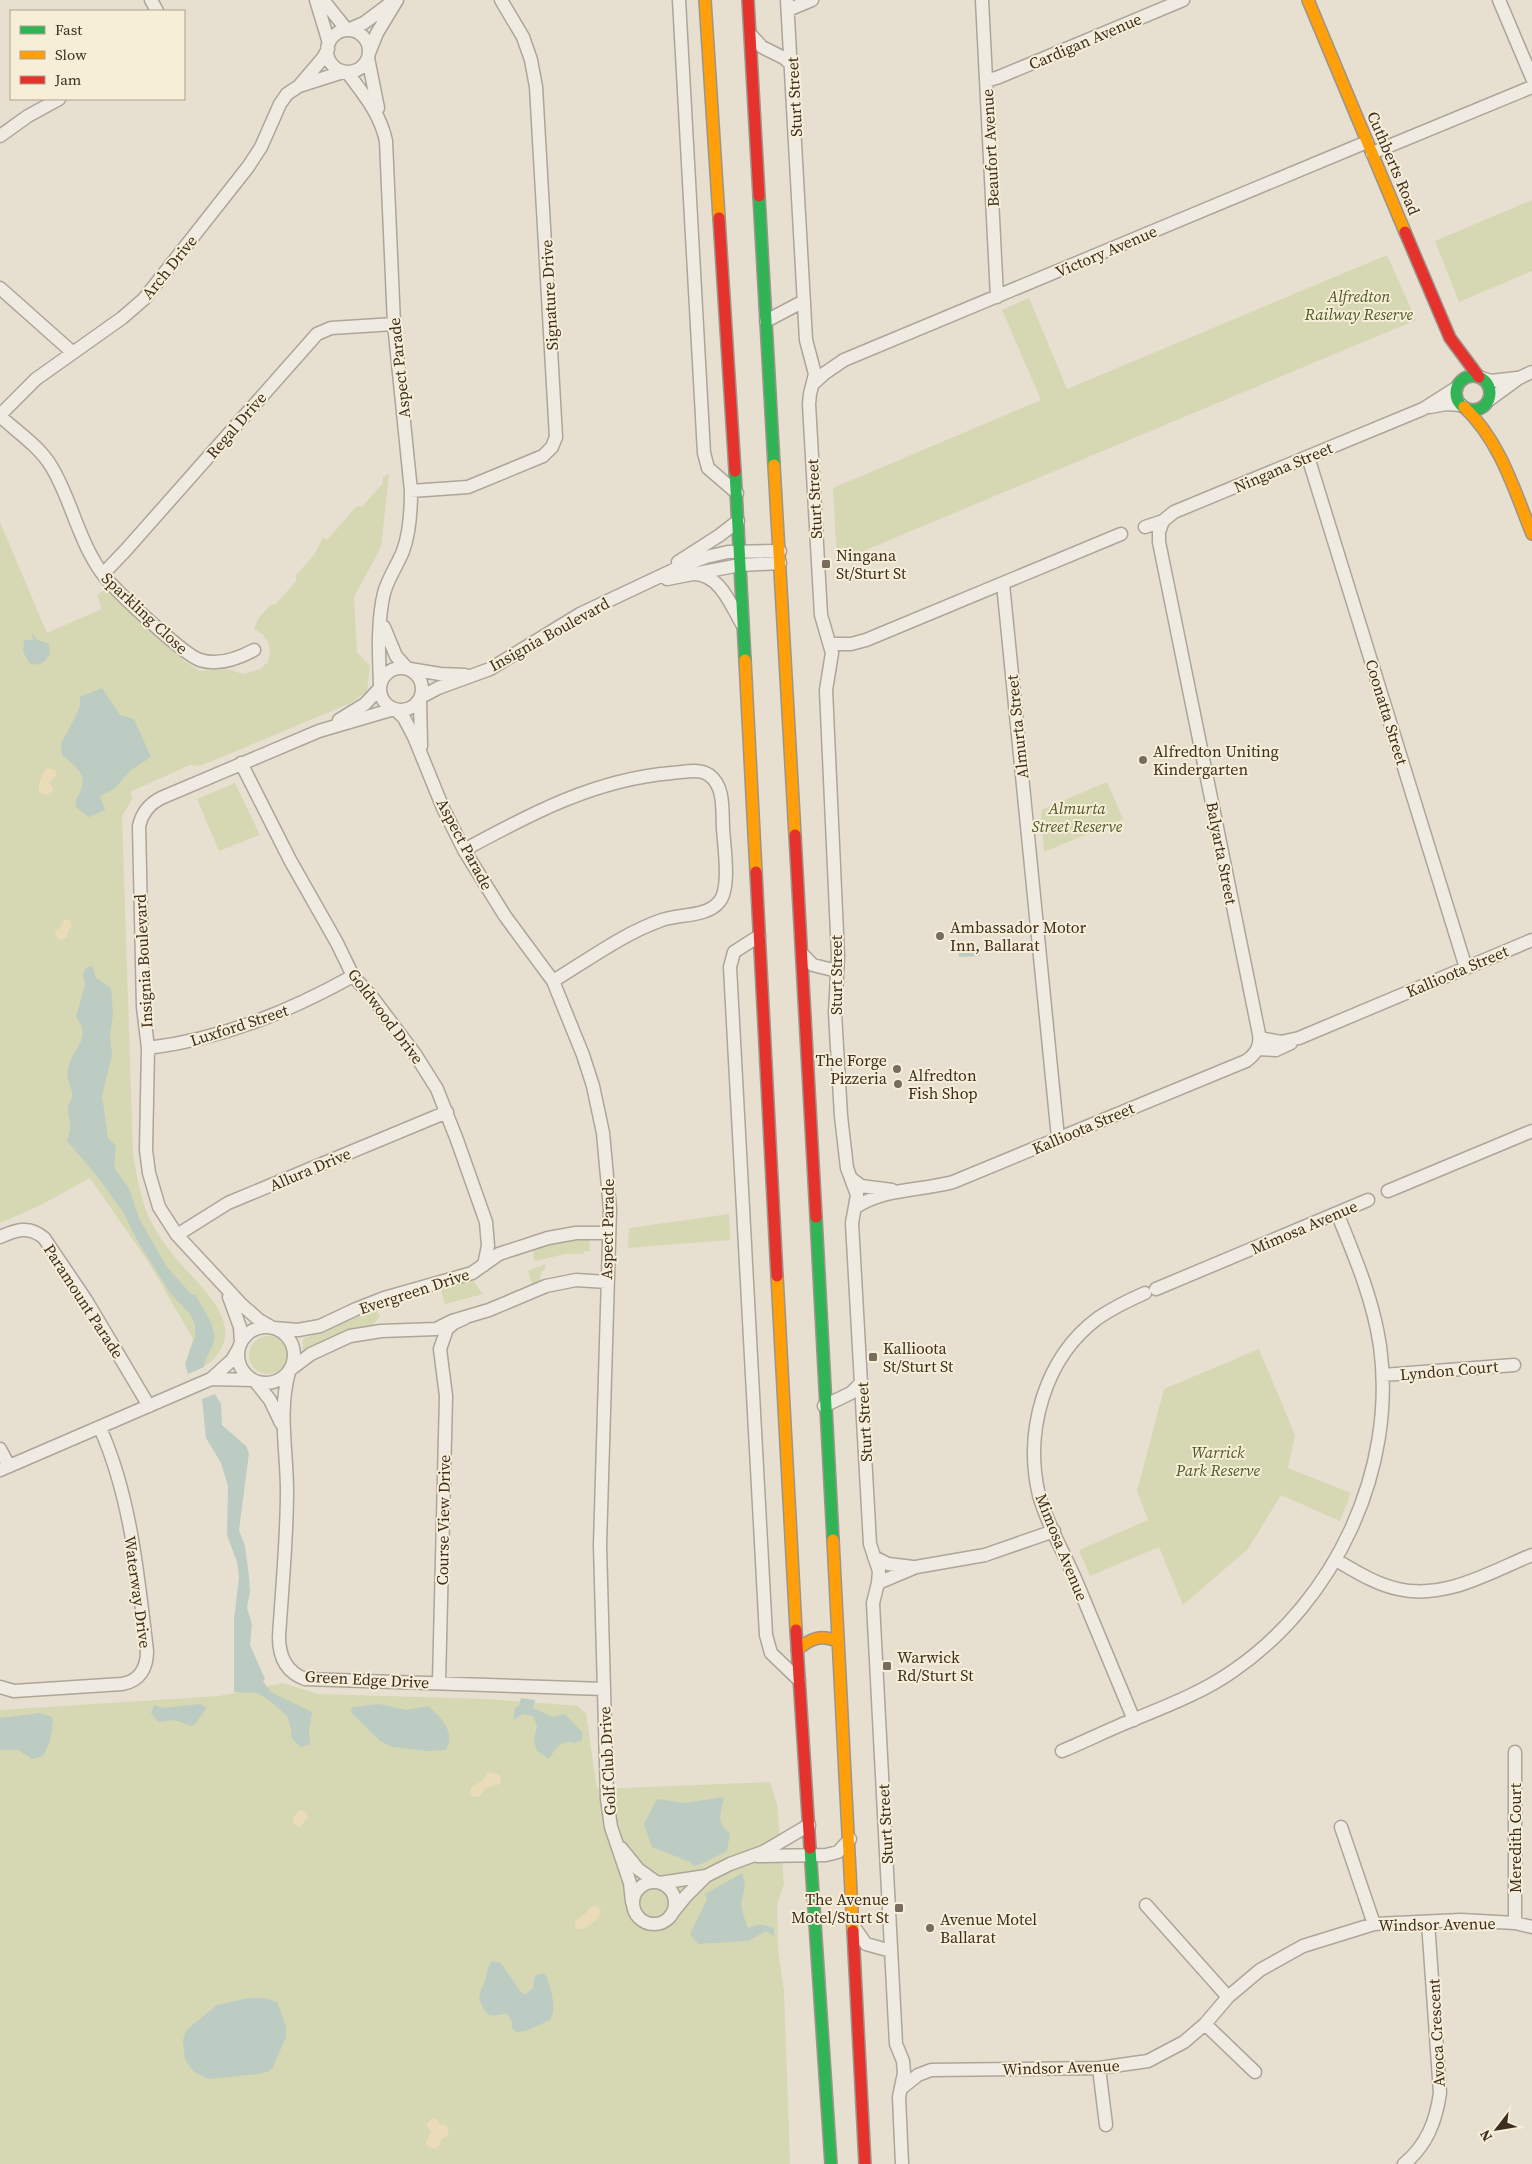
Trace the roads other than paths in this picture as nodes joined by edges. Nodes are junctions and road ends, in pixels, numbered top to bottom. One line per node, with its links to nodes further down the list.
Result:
1 (316, 0): 16 (street)
2 (323, 0): 14 (street)
3 (396, 0): 14 (street); 17 (street)
4 (501, 0): 48 (street, Signature Drive)
5 (679, 0): 49 (street)
6 (705, 0): 49 (main road)
7 (748, 0): 15 (main road, Sturt Street)
8 (812, 0): 13 (street)
9 (982, 0): 21 (street, Beaufort Avenue)
10 (1183, 0): 21 (street, Cardigan Avenue)
11 (1308, 0): 27 (main road, Cuthberts Road)
12 (1499, 0): 20 (street)
13 (788, 5): 18 (street, Sturt Street)
14 (348, 30): 16 (street); 17 (street)
15 (751, 35): 18 (street); 31 (main road, Sturt Street)
16 (328, 46): 19 (street); 22 (street, Arch Drive)
17 (369, 56): 19 (street); 25 (street, Aspect Parade)
18 (792, 65): 30 (street, Sturt Street)
19 (345, 72): 22 (street, Arch Drive); 25 (street, Aspect Parade)
20 (1532, 78)
21 (986, 81): 29 (street, Beaufort Avenue)
22 (300, 86): 34 (street, Arch Drive)
23 (1532, 87): 27 (street, Victory Avenue)
24 (57, 100): 26 (street)
25 (380, 120): 32 (street, Aspect Parade)
26 (0, 136)
27 (1370, 148): 29 (street, Victory Avenue); 33 (main road, Cuthberts Road)
28 (0, 288): 34 (street)
29 (997, 297): 36 (street, Victory Avenue)
30 (804, 301): 31 (street); 35 (street, Sturt Street)
31 (766, 321): 56 (main road, Sturt Street)
32 (394, 324): 48 (street, Aspect Parade); 58 (street, Regal Drive)
33 (1450, 338): 38 (main road, Cuthberts Road); 41 (main road, Cuthberts Road)
34 (72, 352): 45 (street, Arch Drive)
35 (813, 360): 36 (street, Victory Avenue); 40 (street, Sturt Street)
36 (844, 360): 40 (street, Victory Avenue)
37 (1532, 372): 39 (street)
38 (1481, 378): 39 (street); 41 (main road); 42 (main road)
39 (1519, 378): 42 (street)
40 (814, 383): 65 (street, Sturt Street)
41 (1457, 387): 43 (main road); 44 (street, Ningana Street)
42 (1488, 401): 43 (main road); 46 (main road)
43 (1462, 406): 44 (street, Ningana Street); 46 (main road)
44 (1423, 409): 47 (street, Ningana Street)
45 (0, 415): 58 (street, Sparkling Close)
46 (1496, 448): 54 (main road)
47 (1308, 457): 51 (street, Ningana Street); 80 (street, Coonatta Street)
48 (411, 491): 62 (street, Aspect Parade)
49 (736, 493): 50 (main road)
50 (738, 521): 55 (main road); 60 (street)
51 (1163, 521): 52 (street, Ningana Street); 84 (street, Balyarta Street)
52 (1146, 527)
53 (1121, 534): 61 (street)
54 (1532, 534)
55 (739, 552): 56 (street, Insignia Boulevard); 57 (main road); 60 (street, Insignia Boulevard)
56 (780, 557): 57 (street, Insignia Boulevard); 79 (main road, Sturt Street)
57 (740, 565): 59 (street, Insignia Boulevard); 63 (main road)
58 (103, 574): 66 (street, Sparkling Close)
59 (685, 574): 60 (street, Insignia Boulevard); 63 (street)
60 (652, 582): 69 (street, Insignia Boulevard)
61 (1003, 584): 64 (street); 88 (street, Almurta Street)
62 (382, 612): 68 (street, Aspect Parade); 70 (street, Aspect Parade)
63 (743, 626): 77 (main road)
64 (866, 640): 65 (street); 67 (street)
65 (831, 644): 67 (street, Sturt Street)
66 (254, 650)
67 (830, 666): 81 (street, Sturt Street)
68 (409, 669): 69 (street, Insignia Boulevard); 70 (street); 71 (street)
69 (475, 675): 71 (street, Insignia Boulevard)
70 (380, 686): 72 (street); 73 (street, Insignia Boulevard)
71 (421, 698): 72 (street); 74 (street, Aspect Parade)
72 (395, 709): 73 (street, Insignia Boulevard); 74 (street, Aspect Parade)
73 (319, 732): 75 (street, Insignia Boulevard)
74 (422, 754): 76 (street, Aspect Parade)
75 (241, 763): 82 (street, Goldwood Drive); 85 (street, Insignia Boulevard)
76 (464, 850): 83 (street, Aspect Parade); 83 (street)
77 (759, 936): 127 (main road); 128 (street)
78 (1532, 940): 80 (street, Kallioota Street)
79 (802, 954): 81 (street); 115 (main road, Sturt Street)
80 (1466, 968): 84 (street, Kallioota Street)
81 (836, 971): 89 (street, Sturt Street)
82 (353, 976): 85 (street, Luxford Street); 86 (street, Goldwood Drive)
83 (553, 981): 96 (street, Aspect Parade)
84 (1259, 1044): 88 (street, Kallioota Street)
85 (148, 1048): 97 (street, Insignia Boulevard)
86 (447, 1112): 95 (street, Goldwood Drive); 97 (street, Allura Drive)
87 (1532, 1131): 91 (street)
88 (1058, 1138): 90 (street, Kallioota Street)
89 (852, 1179): 90 (street, Kallioota Street); 93 (street, Sturt Street)
90 (902, 1190): 93 (street, Kallioota Street)
91 (1388, 1191)
92 (1368, 1200): 94 (street, Mimosa Avenue)
93 (856, 1207): 113 (street, Sturt Street)
94 (1337, 1213): 110 (street); 120 (street, Mimosa Avenue)
95 (486, 1222): 99 (street, Goldwood Drive); 100 (street, Goldwood Drive)
96 (609, 1233): 99 (street, Evergreen Drive); 101 (street, Aspect Parade)
97 (177, 1235): 102 (street, Insignia Boulevard)
98 (0, 1237): 114 (street, Paramount Parade)
99 (517, 1249): 100 (street, Evergreen Drive)
100 (484, 1265): 104 (street, Evergreen Drive)
101 (607, 1282): 103 (street, Evergreen Drive); 131 (street, Aspect Parade)
102 (219, 1283): 104 (street, Insignia Boulevard); 106 (street, Insignia Boulevard)
103 (465, 1318): 105 (street, Evergreen Drive); 107 (street, Course View Drive)
104 (272, 1328): 106 (street); 109 (street)
105 (411, 1329): 107 (street, Course View Drive); 109 (street, Evergreen Drive)
106 (240, 1345): 111 (street); 112 (street)
107 (441, 1358): 129 (street, Course View Drive)
108 (1514, 1365): 110 (street, Lyndon Court)
109 (290, 1371): 112 (street); 116 (street)
110 (1383, 1375): 123 (street)
111 (211, 1379): 112 (street); 114 (street)
112 (254, 1380): 116 (street)
113 (861, 1383): 115 (street); 122 (street, Sturt Street)
114 (149, 1406): 117 (street)
115 (824, 1406): 126 (main road, Sturt Street)
116 (282, 1425): 129 (street, Green Edge Drive)
117 (100, 1428): 119 (street); 130 (street, Waterway Drive)
118 (0, 1448): 119 (street)
119 (5, 1468)
120 (1054, 1531): 124 (street); 132 (street, Mimosa Avenue)
121 (1532, 1554): 123 (street)
122 (874, 1557): 124 (street); 125 (street, Sturt Street)
123 (1336, 1560): 132 (street)
124 (916, 1567): 125 (street)
125 (878, 1584): 151 (street, Sturt Street)
126 (837, 1641): 127 (main road); 138 (main road, Sturt Street)
127 (798, 1650): 128 (main road)
128 (799, 1680): 135 (main road)
129 (440, 1682): 131 (street, Green Edge Drive)
130 (0, 1687)
131 (604, 1689): 137 (street, Golf Club Drive)
132 (1134, 1720): 133 (street)
133 (1062, 1752)
134 (1516, 1752): 147 (street, Meredith Court)
135 (809, 1825): 139 (street); 140 (main road)
136 (1341, 1827): 148 (street)
137 (613, 1833): 142 (street, Golf Club Drive); 143 (street, Golf Club Drive)
138 (850, 1839): 140 (street); 149 (main road, Sturt Street)
139 (754, 1856): 140 (street); 141 (street)
140 (812, 1856): 160 (main road)
141 (706, 1876): 142 (street); 145 (street)
142 (658, 1882): 143 (street); 145 (street)
143 (632, 1902): 145 (street)
144 (1146, 1905): 152 (street)
145 (673, 1912)
146 (1428, 1922): 147 (street, Windsor Avenue); 148 (street, Windsor Avenue); 163 (street, Avoca Crescent)
147 (1515, 1923): 150 (street, Windsor Avenue)
148 (1374, 1924): 152 (street, Windsor Avenue)
149 (854, 1927): 151 (street); 161 (main road, Sturt Street)
150 (1532, 1928)
151 (891, 1951): 154 (street, Sturt Street)
152 (1228, 1997): 153 (street, Windsor Avenue)
153 (1205, 2024): 155 (street, Windsor Avenue); 157 (street)
154 (901, 2058): 156 (street, Windsor Avenue); 158 (street, Sturt Street)
155 (1098, 2068): 156 (street, Windsor Avenue); 159 (street)
156 (935, 2070): 158 (street, Windsor Avenue)
157 (1255, 2072)
158 (902, 2087): 162 (street, Sturt Street)
159 (1106, 2125)
160 (832, 2164)
161 (866, 2164)
162 (902, 2164)
163 (1404, 2164)

